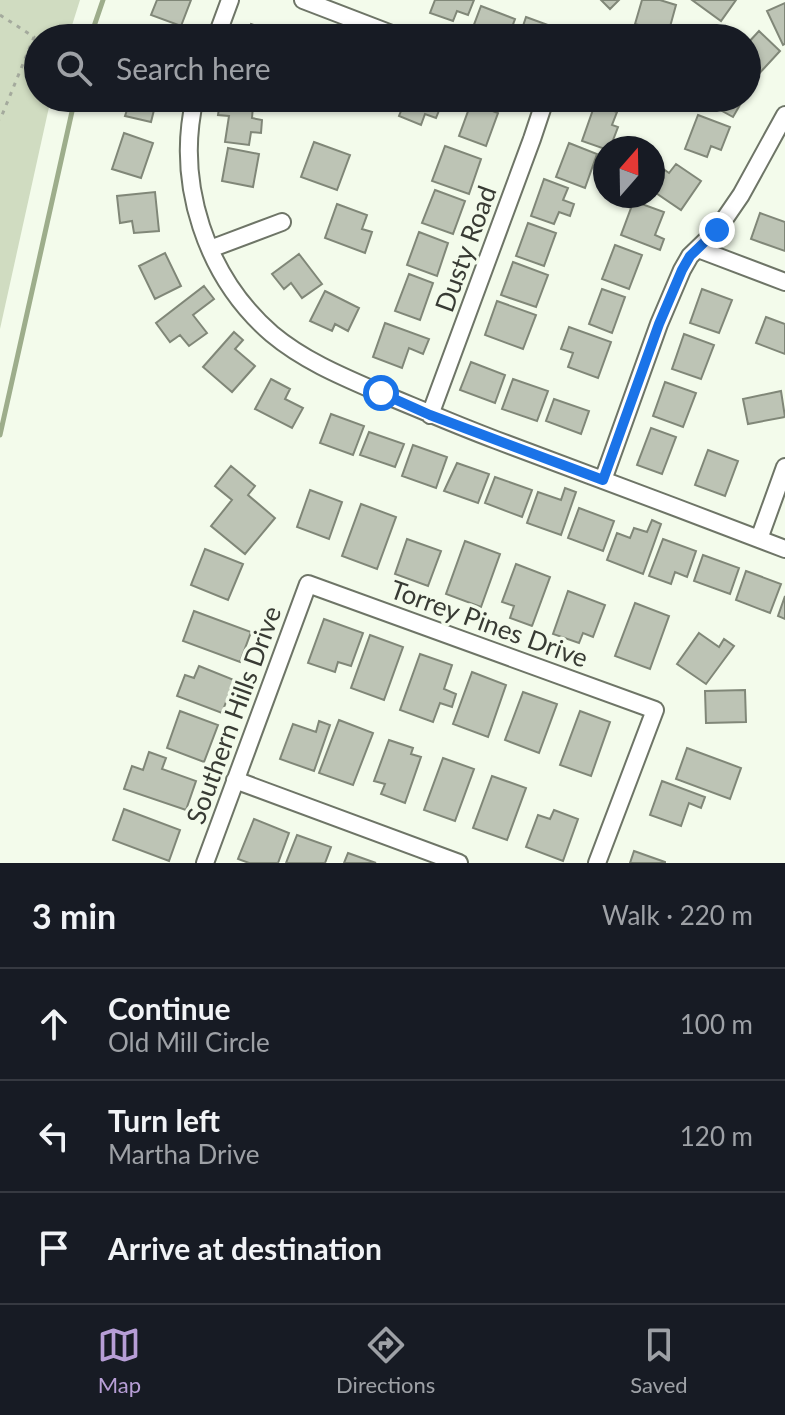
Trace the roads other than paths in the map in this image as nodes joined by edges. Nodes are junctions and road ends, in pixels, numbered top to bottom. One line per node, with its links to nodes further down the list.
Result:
1 (230, 0): 3 (street)
2 (303, 0): 4 (street)
3 (221, 24)
4 (366, 24)
5 (192, 112): 9 (street)
6 (541, 112): 12 (street, Dusty Road)
7 (785, 115): 10 (street)
8 (282, 222): 9 (street)
9 (210, 249): 12 (street)
10 (698, 249): 11 (street); 14 (street)
11 (785, 282)
12 (430, 415): 14 (street)
13 (785, 467): 15 (street)
14 (603, 480): 15 (street)
15 (759, 539): 16 (street)
16 (785, 549)
17 (308, 584): 18 (street, Southern Hills Drive); 21 (street, Torrey Pines Drive)
18 (235, 780): 19 (street, Southern Hills Drive); 20 (street)
19 (205, 863)
20 (459, 863)
21 (597, 863)

